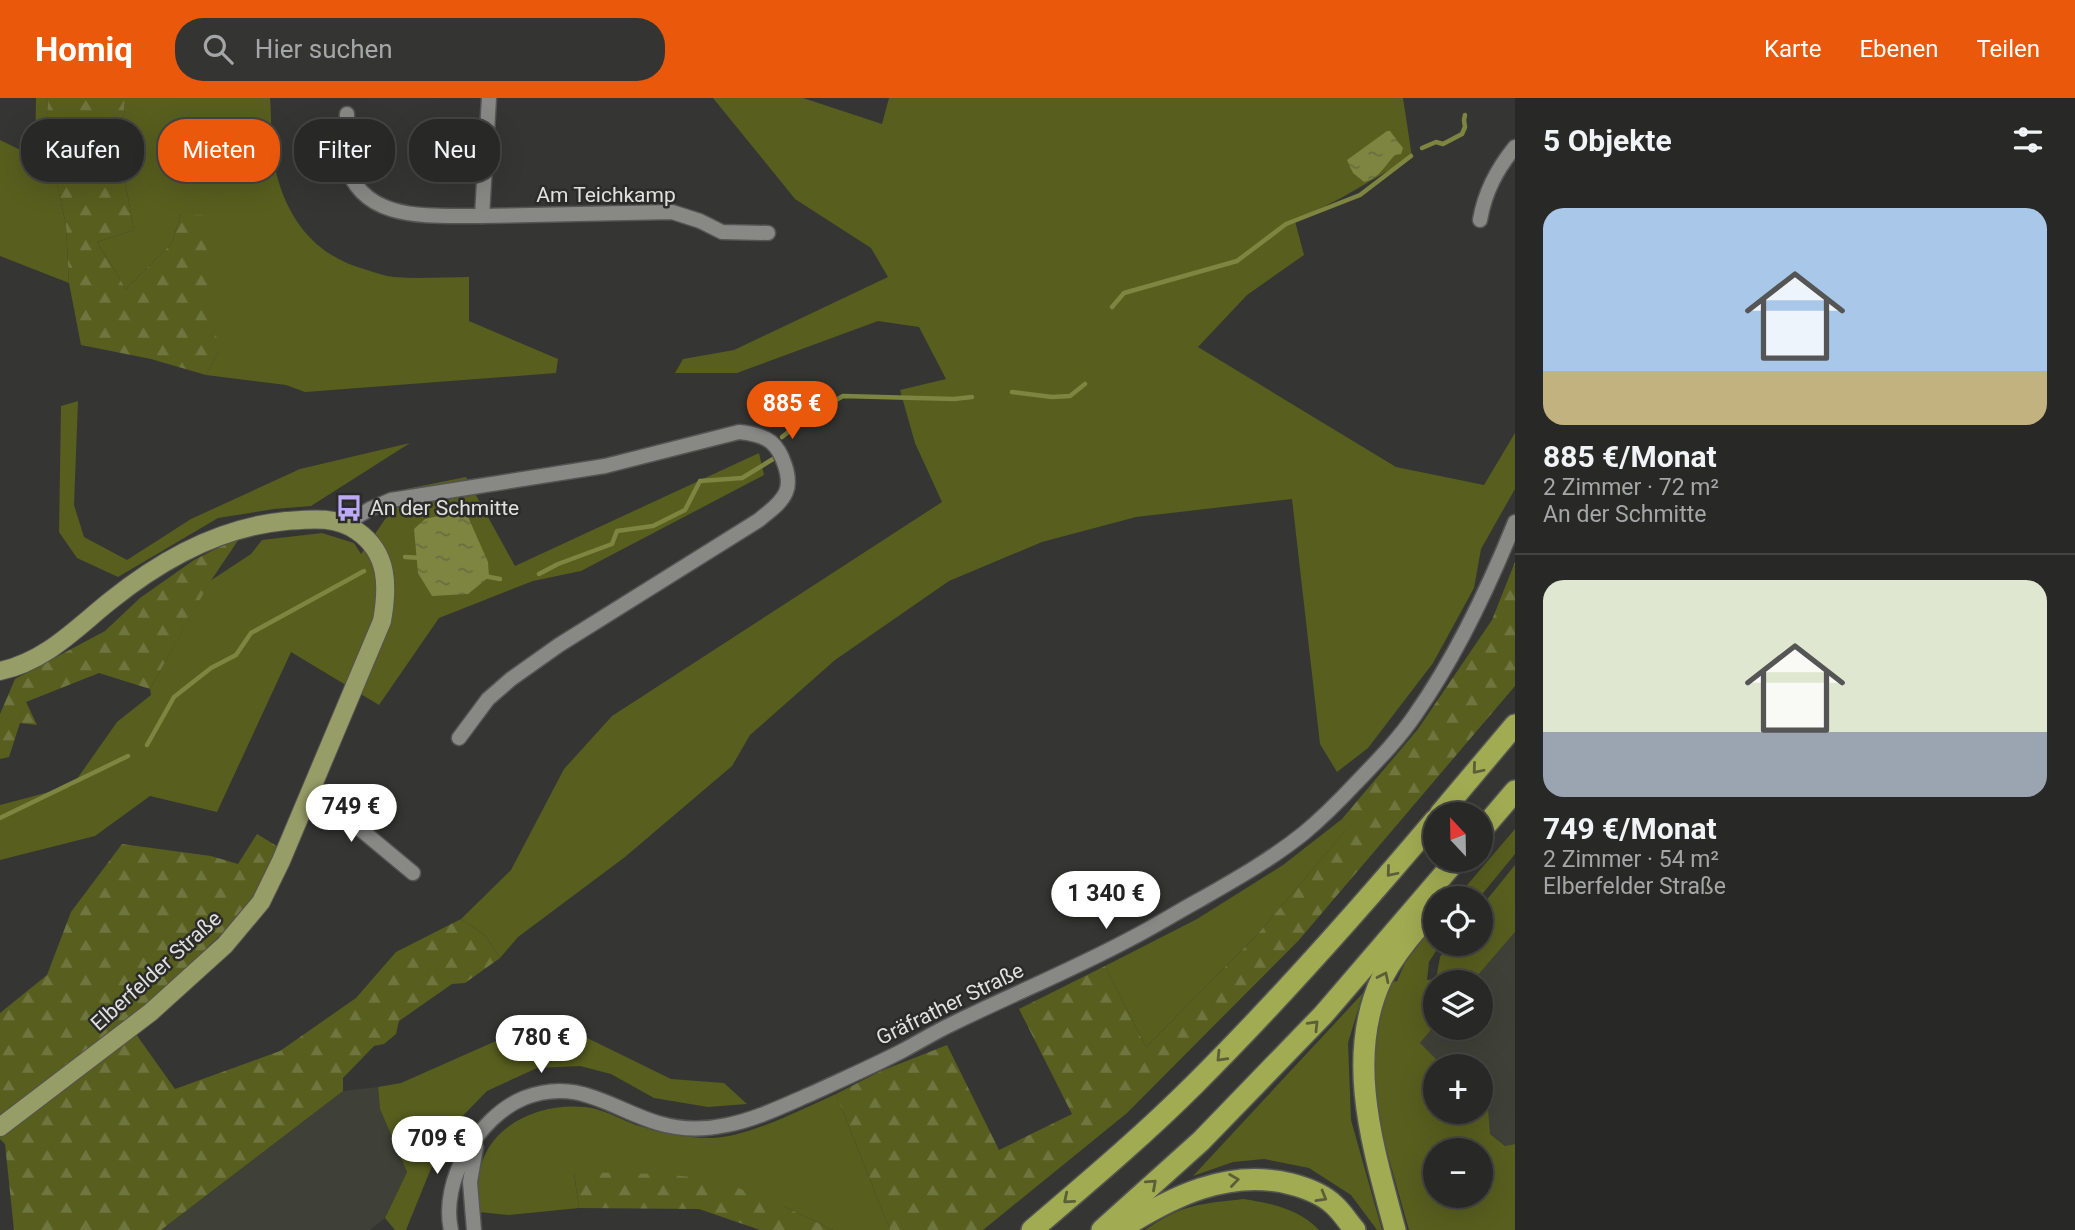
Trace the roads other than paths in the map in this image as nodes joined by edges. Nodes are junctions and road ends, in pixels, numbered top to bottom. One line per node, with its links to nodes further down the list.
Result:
1 (489, 98): 4 (street)
2 (347, 114): 4 (street, Am Teichkamp)
3 (1515, 147): 5 (street)
4 (482, 216): 6 (street, Am Teichkamp)
5 (1480, 220)
6 (768, 233)
7 (1515, 522): 21 (street, Gräfrather Straße)
8 (346, 523): 9 (main road); 11 (street); 12 (main road, Elberfelder Straße)
9 (0, 671)
10 (1515, 725): 14 (highway, one-way to 14)
11 (459, 738)
12 (312, 789): 18 (street); 20 (main road, Elberfelder Straße)
13 (1515, 790): 15 (highway)
14 (1450, 802)
15 (1493, 818)
16 (1423, 834): 24 (highway, one-way to 24)
17 (1446, 872): 25 (highway, one-way to 17)
18 (412, 873)
19 (1423, 920): 28 (highway, one-way to 19)
20 (0, 1127)
21 (478, 1132): 22 (street, Gräfrather Straße); 23 (street)
22 (452, 1230)
23 (474, 1230)
24 (1032, 1230)
25 (1102, 1230)
26 (1119, 1230): 27 (highway, one-way to 27)
27 (1355, 1230)
28 (1395, 1230)

